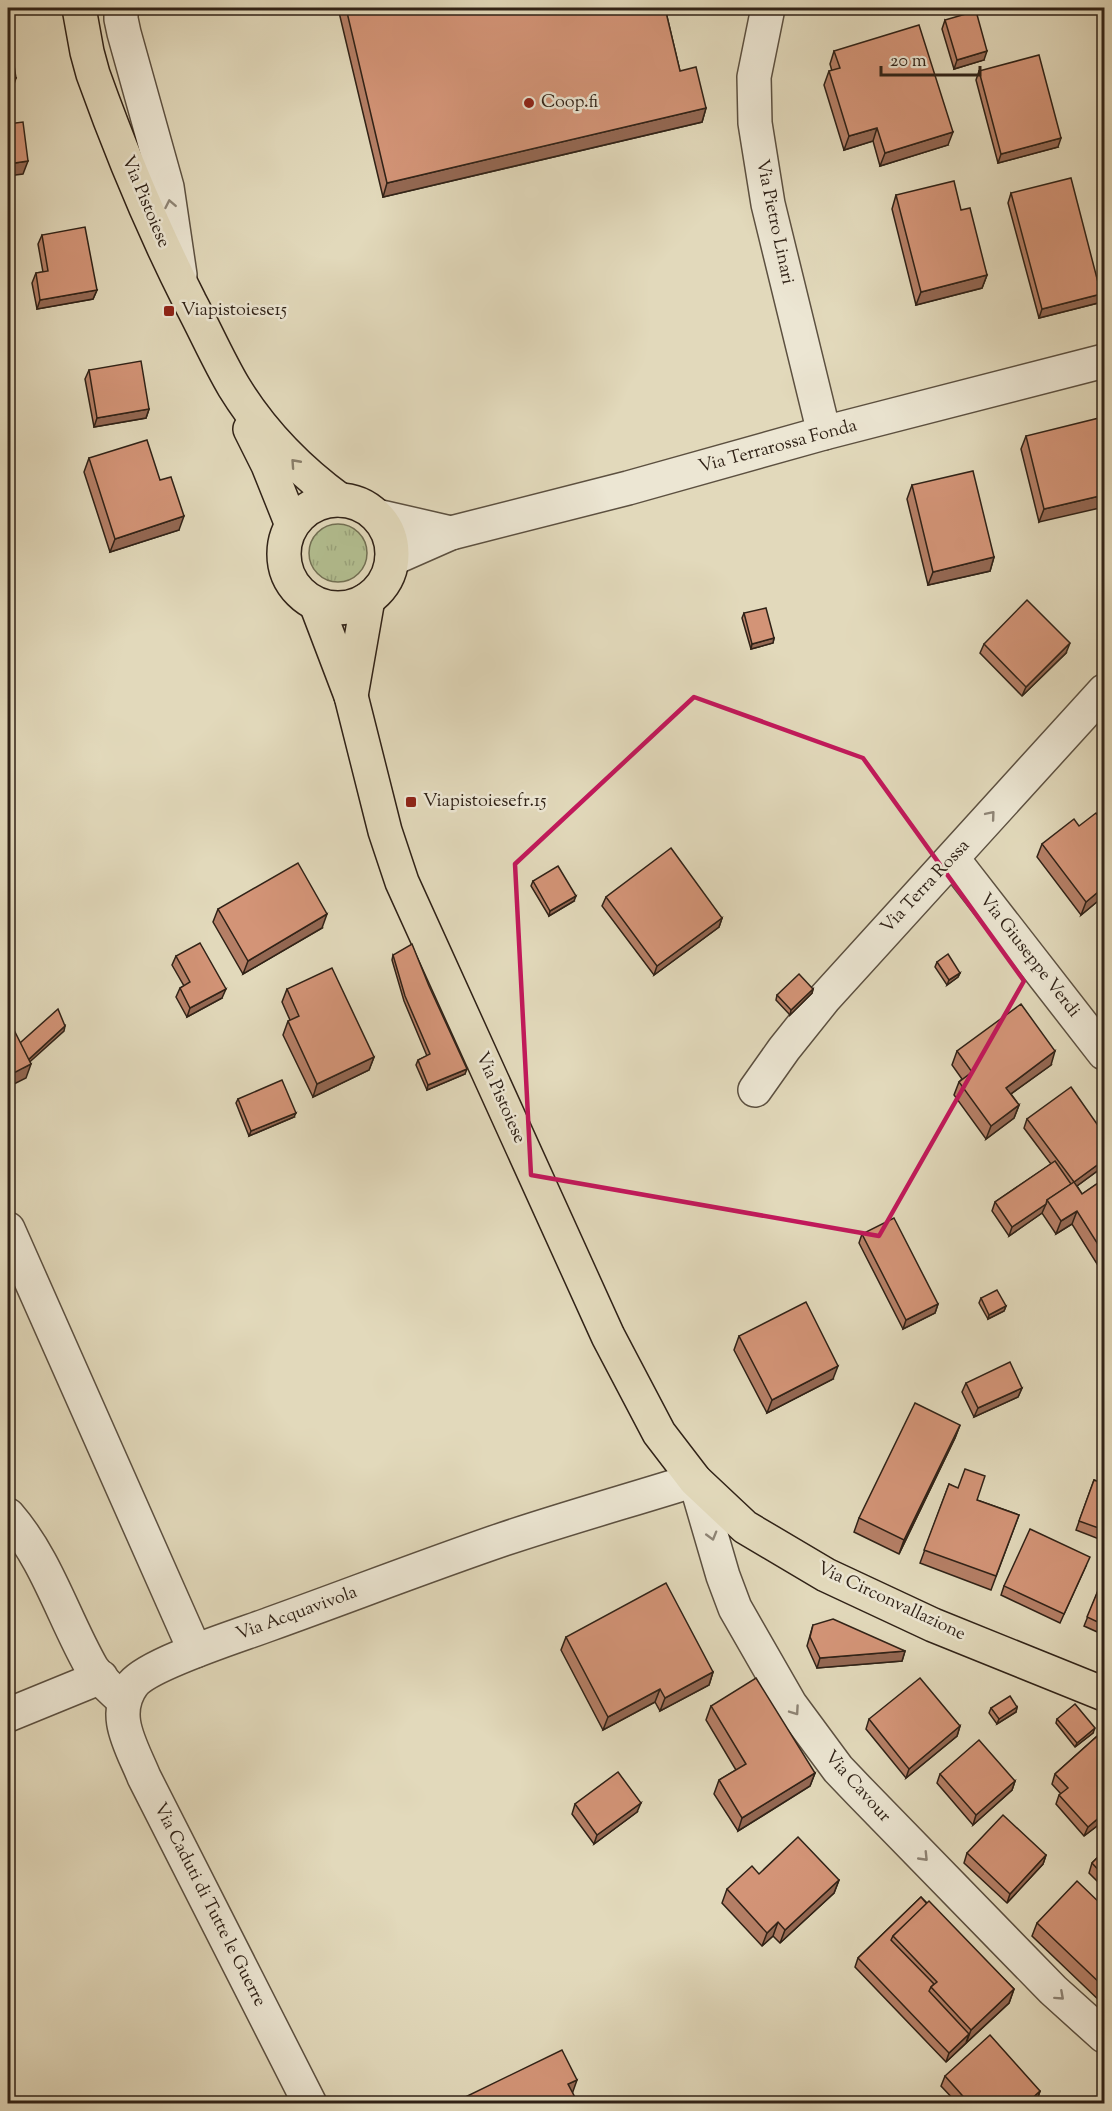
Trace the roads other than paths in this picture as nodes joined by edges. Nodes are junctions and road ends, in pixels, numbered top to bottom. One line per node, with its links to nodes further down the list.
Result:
1 (79, 8): 4 (main road, Via Pistoiese)
2 (121, 8): 4 (street, one-way to 2)
3 (768, 8): 7 (street, Via Pietro Linari)
4 (181, 283): 6 (main road, Via Pistoiese)
5 (1104, 361): 7 (street, Via Terrarossa Fonda)
6 (235, 388): 8 (main road, Via Pistoiese, one-way to 6); 10 (main road, Via Pistoiese)
7 (824, 433): 11 (street, Via Terrarossa Fonda)
8 (340, 500): 9 (main road, Via Pistoiese); 10 (main road)
9 (376, 516): 11 (street, Via Terrarossa Fonda); 12 (main road)
10 (292, 525): 14 (main road, Via Pistoiese)
11 (451, 533): 12 (street, Via Terrarossa Fonda)
12 (392, 559): 13 (main road, Via Pistoiese)
13 (368, 599): 14 (main road); 16 (main road, Via Pistoiese)
14 (316, 604): 16 (main road, Via Pistoiese)
15 (1104, 691): 17 (street, Via Terra Rossa, one-way to 15)
16 (351, 696): 21 (main road, Via Pistoiese)
17 (953, 859): 18 (street, Via Giuseppe Verdi); 19 (street, Via Terra Rossa)
18 (1104, 1053)
19 (754, 1090)
20 (8, 1229): 23 (street)
21 (695, 1480): 23 (street, Via Acquavivola); 25 (main road, Via Circonvallazione); 28 (street, Via Cavour, one-way to 28)
22 (8, 1515): 24 (street)
23 (195, 1651): 26 (street, Via Acquavivola)
24 (101, 1677): 26 (street); 27 (street)
25 (1104, 1694)
26 (123, 1701): 29 (street, Via Caduti di Tutte le Guerre)
27 (8, 1715)
28 (1104, 2036)
29 (310, 2103)

